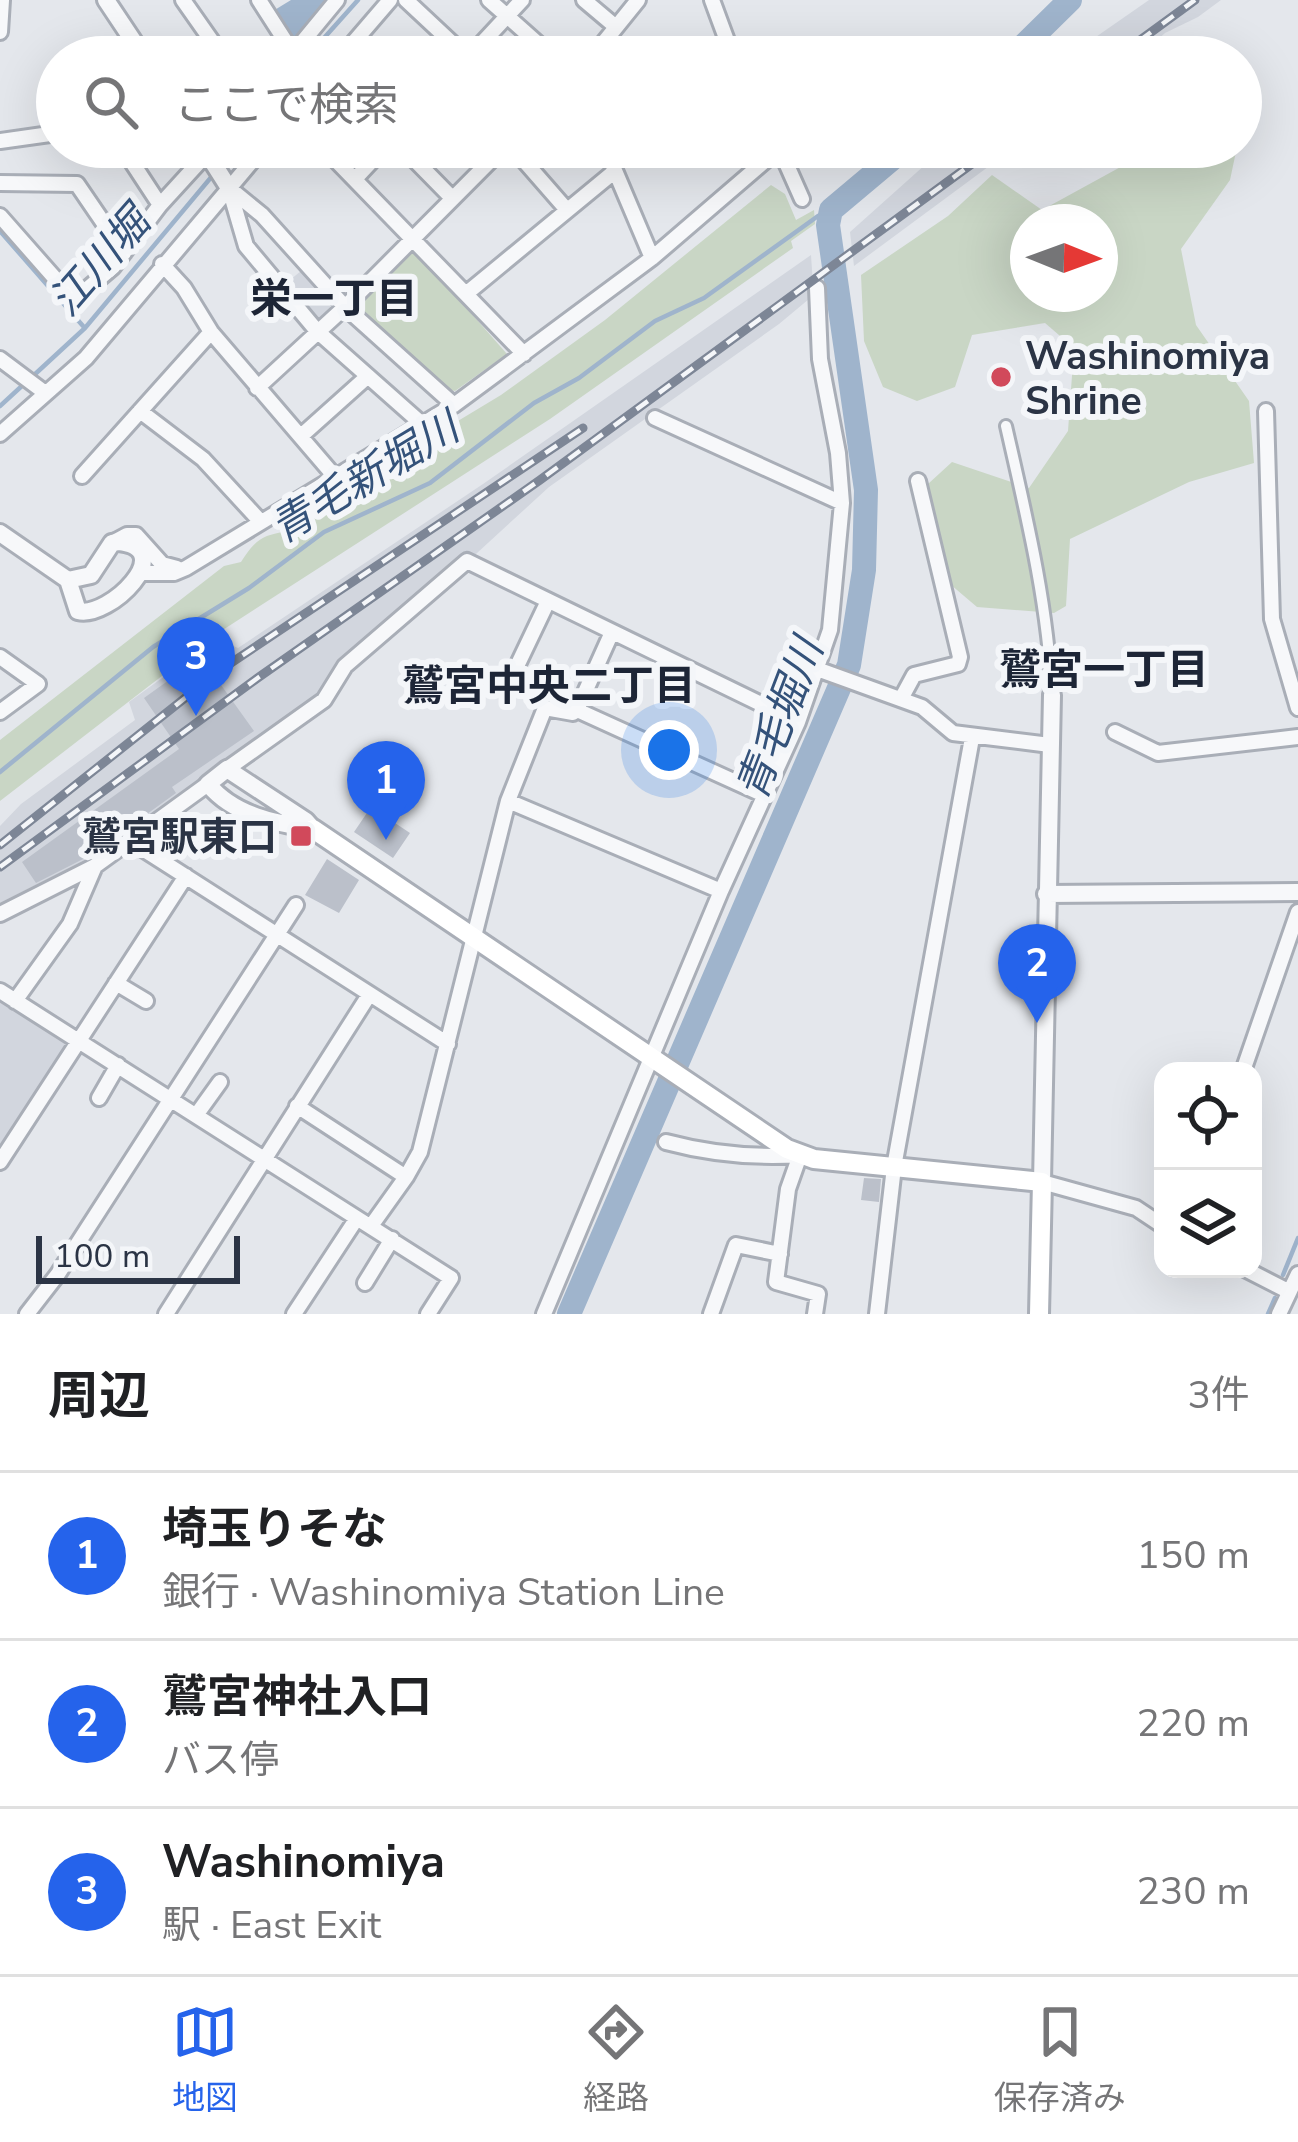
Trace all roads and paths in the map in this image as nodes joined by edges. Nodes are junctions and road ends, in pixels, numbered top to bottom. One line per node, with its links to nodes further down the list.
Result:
1 (2, 0): 15 (street)
2 (106, 0): 16 (street)
3 (183, 0): 17 (street)
4 (259, 0): 18 (street)
5 (337, 0): 19 (street)
6 (389, 0): 20 (street)
7 (406, 0): 21 (street)
8 (489, 0): 13 (street)
9 (523, 0): 13 (street)
10 (584, 0): 14 (street)
11 (638, 0): 14 (street)
12 (712, 0): 25 (street)
13 (508, 16): 22 (street); 23 (street)
14 (616, 27): 24 (street)
15 (0, 32)
16 (130, 36)
17 (208, 36)
18 (281, 36)
19 (308, 36)
20 (359, 36)
21 (445, 36)
22 (488, 36)
23 (530, 36)
24 (609, 36)
25 (725, 36)
26 (36, 136): 27 (street)
27 (0, 141)
28 (136, 168): 46 (street)
29 (192, 168): 46 (street)
30 (218, 168): 43 (street)
31 (246, 168): 43 (street)
32 (344, 168): 41 (street)
33 (365, 168): 41 (street)
34 (423, 168): 44 (street)
35 (482, 168): 44 (street)
36 (523, 168): 47 (street)
37 (614, 168): 40 (street)
38 (757, 168): 51 (street)
39 (788, 168): 45 (street)
40 (615, 171): 47 (street); 51 (street)
41 (355, 179): 49 (street)
42 (0, 183): 50 (street)
43 (229, 188): 52 (street); 55 (street); 56 (street)
44 (452, 198): 49 (street)
45 (802, 200)
46 (160, 205): 50 (street)
47 (567, 210): 54 (street)
48 (0, 216): 50 (street)
49 (412, 238): 54 (street); 55 (street)
50 (124, 253)
51 (652, 258): 58 (street)
52 (162, 265): 57 (street); 62 (street)
53 (817, 288): 74 (street)
54 (467, 293): 58 (street)
55 (345, 308): 56 (street); 63 (street)
56 (317, 331): 60 (street); 61 (street)
57 (212, 332): 61 (street); 64 (street)
58 (524, 354): 63 (street)
59 (0, 359): 62 (street)
60 (368, 376): 67 (street); 70 (street)
61 (257, 388): 70 (street)
62 (44, 392): 69 (street)
63 (454, 405): 67 (street)
64 (140, 411): 71 (street); 75 (street)
65 (1266, 411): 86 (street)
66 (655, 418): 74 (street)
67 (422, 424): 72 (street)
68 (1006, 426): 88 (street)
69 (0, 434)
70 (301, 436): 72 (street)
71 (82, 476)
72 (336, 478): 75 (street)
73 (918, 481): 89 (street)
74 (842, 503): 85 (street)
75 (260, 522): 78 (street)
76 (0, 533): 80 (street)
77 (112, 543): 78 (street); 79 (street); 80 (street)
78 (182, 569): 79 (street)
79 (142, 573): 80 (street)
80 (68, 580)
81 (548, 601): 82 (street); 87 (street); 98 (street)
82 (612, 632): 91 (street); 93 (street)
83 (0, 657): 92 (street)
84 (1298, 669): 86 (street)
85 (820, 671): 89 (street); 93 (street)
86 (1288, 683): 90 (street)
87 (508, 685)
88 (1052, 695): 97 (street)
89 (901, 699): 96 (street)
90 (1298, 708)
91 (577, 710): 101 (street); 102 (street)
92 (0, 712)
93 (798, 722): 101 (street)
94 (1115, 732): 95 (street)
95 (1298, 737)
96 (972, 738): 97 (street); 136 (street)
97 (1050, 745): 110 (street)
98 (227, 769): 99 (street); 100 (street)
99 (208, 784): 103 (street); 105 (street)
100 (249, 785): 103 (street); 104 (street)
101 (764, 795): 108 (street)
102 (508, 801): 108 (street); 115 (street)
103 (237, 806): 104 (street)
104 (313, 829): 115 (main road)
105 (132, 842): 106 (street); 107 (street)
106 (95, 866): 113 (street); 120 (street)
107 (186, 875): 114 (street); 117 (street)
108 (721, 891): 124 (street)
109 (1298, 892): 110 (street)
110 (1046, 894): 138 (street)
111 (296, 905): 114 (street)
112 (1298, 912): 116 (street)
113 (0, 914)
114 (276, 935): 119 (street); 129 (street)
115 (476, 937): 123 (street); 124 (main road)
116 (1294, 939): 125 (street)
117 (116, 983): 121 (street); 122 (street)
118 (0, 991): 120 (street)
119 (369, 995): 123 (street); 130 (street)
120 (15, 1001): 122 (street)
121 (146, 1001)
122 (79, 1040): 126 (street); 135 (street)
123 (448, 1044): 137 (street)
124 (657, 1060): 133 (main road); 150 (street)
125 (1246, 1062)
126 (118, 1065): 128 (street); 129 (street)
127 (220, 1082): 131 (street)
128 (98, 1097)
129 (171, 1098): 131 (street); 146 (street)
130 (297, 1106): 134 (street); 137 (street)
131 (197, 1114): 134 (street)
132 (666, 1142): 133 (street)
133 (800, 1155): 136 (main road); 142 (street)
134 (264, 1159): 140 (street); 147 (street)
135 (0, 1162)
136 (894, 1167): 138 (main road); 153 (street)
137 (406, 1177): 140 (street)
138 (1042, 1181): 139 (street); 154 (main road)
139 (1154, 1220)
140 (364, 1222): 141 (street); 148 (street)
141 (392, 1239): 145 (street); 149 (street)
142 (780, 1254): 151 (street); 152 (street)
143 (1262, 1273): 144 (street)
144 (1295, 1282): 155 (street)
145 (364, 1283)
146 (32, 1312)
147 (166, 1314)
148 (294, 1314)
149 (428, 1314)
150 (544, 1314)
151 (711, 1314)
152 (814, 1314)
153 (877, 1314)
154 (1039, 1314)
155 (1279, 1314)

